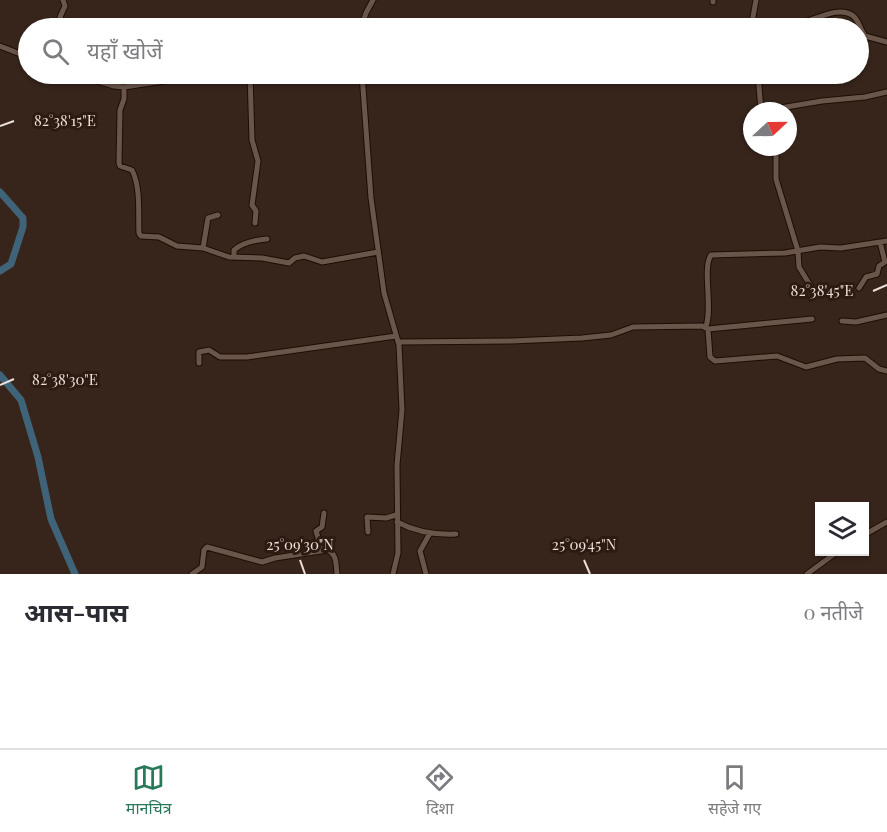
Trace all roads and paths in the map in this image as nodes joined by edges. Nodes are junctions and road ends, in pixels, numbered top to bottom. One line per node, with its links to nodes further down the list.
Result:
1 (63, 0): 4 (street)
2 (373, 0): 5 (street)
3 (756, 0): 6 (street)
4 (61, 18)
5 (364, 18)
6 (753, 18)
7 (817, 18): 8 (street)
8 (854, 18)
9 (869, 37): 10 (street)
10 (887, 42)
11 (0, 46): 12 (street)
12 (18, 53)
13 (108, 84): 18 (street)
14 (144, 84): 18 (street)
15 (250, 84): 24 (street)
16 (363, 84): 30 (street)
17 (759, 84): 20 (street)
18 (124, 87): 28 (street)
19 (887, 92): 21 (street)
20 (761, 102)
21 (797, 105)
22 (776, 156): 29 (street)
23 (218, 215): 28 (street)
24 (255, 223)
25 (267, 239): 31 (street)
26 (887, 241): 27 (street)
27 (880, 242): 29 (street); 33 (street)
28 (203, 248): 31 (street)
29 (798, 251): 32 (street); 37 (street)
30 (378, 252): 31 (street); 38 (street)
31 (234, 257)
32 (810, 285)
33 (859, 288)
34 (887, 315): 36 (street)
35 (812, 319): 37 (street)
36 (842, 321)
37 (707, 328): 38 (street); 40 (street)
38 (397, 339): 39 (street); 42 (street)
39 (199, 363)
40 (887, 372)
41 (324, 513): 49 (street)
42 (396, 515): 43 (street); 45 (street)
43 (397, 522): 47 (street); 53 (street)
44 (887, 522): 46 (street)
45 (368, 532)
46 (869, 532)
47 (430, 533): 48 (street); 54 (street)
48 (456, 534)
49 (322, 551): 51 (street); 52 (street)
50 (832, 556): 55 (street)
51 (192, 574)
52 (337, 574)
53 (393, 574)
54 (426, 574)
55 (807, 574)

